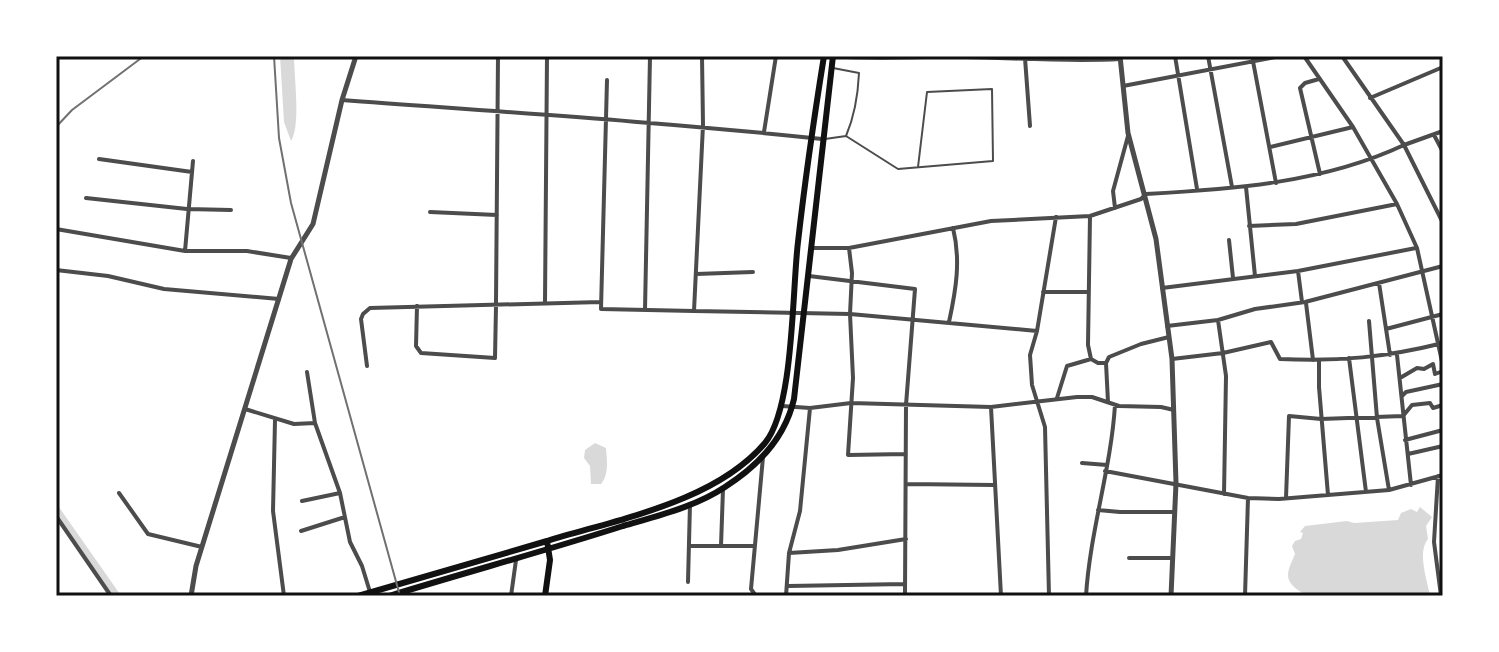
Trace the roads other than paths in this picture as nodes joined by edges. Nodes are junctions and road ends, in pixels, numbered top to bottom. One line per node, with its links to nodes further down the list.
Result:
1 (356, 56): 26 (street)
2 (498, 56): 27 (street)
3 (547, 56): 28 (street)
4 (650, 56): 30 (street)
5 (702, 56): 31 (street)
6 (776, 56): 35 (street)
7 (824, 56): 39 (highway)
8 (832, 56): 14 (street); 19 (highway)
9 (1175, 56): 21 (street)
10 (1208, 56): 20 (street)
11 (1281, 56): 17 (street)
12 (1304, 56): 22 (street)
13 (1342, 56): 25 (street)
14 (1025, 58): 16 (street); 32 (street)
15 (1120, 58): 16 (street); 24 (street)
16 (1078, 59)
17 (1253, 59): 20 (street); 43 (street)
18 (1443, 67): 25 (street)
19 (832, 68): 38 (lane); 40 (highway)
20 (1211, 71): 21 (street); 52 (street)
21 (1179, 76): 24 (street); 54 (street)
22 (1320, 79): 33 (street); 41 (street)
23 (607, 80): 29 (street)
24 (1123, 86): 36 (street)
25 (1370, 98): 42 (street)
26 (342, 100): 27 (street); 74 (street)
27 (498, 111): 28 (street); 62 (street)
28 (546, 116): 29 (street); 90 (street)
29 (605, 121): 30 (street); 91 (street)
30 (647, 124): 31 (street); 95 (street)
31 (703, 125): 35 (street); 80 (street)
32 (1030, 126)
33 (1353, 127): 41 (street); 46 (street)
34 (1443, 131): 37 (street)
35 (764, 132): 39 (street)
36 (1128, 133): 55 (street); 58 (street)
37 (1434, 135): 42 (street); 44 (street)
38 (846, 136): 40 (lane); 48 (lane)
39 (811, 138): 40 (street); 97 (highway)
40 (824, 139): 70 (highway)
41 (1311, 139): 43 (street); 50 (street)
42 (1404, 145): 46 (street); 65 (street)
43 (1270, 147): 51 (street)
44 (1443, 152)
45 (99, 159): 49 (street)
46 (1372, 160): 50 (street); 57 (street)
47 (193, 161): 49 (street)
48 (918, 167): 48 (lane)
49 (192, 172): 59 (street)
50 (1320, 174): 51 (street)
51 (1276, 183): 53 (street)
52 (1232, 187): 53 (street); 54 (street)
53 (1246, 187): 66 (street)
54 (1197, 189): 55 (street)
55 (1146, 194): 58 (street); 86 (street)
56 (86, 198): 59 (street)
57 (1397, 204): 66 (street); 72 (street)
58 (1115, 208): 63 (street)
59 (187, 209): 60 (street); 73 (street)
60 (231, 210)
61 (430, 212): 62 (street)
62 (497, 215): 93 (street)
63 (1090, 216): 64 (street); 88 (street)
64 (1056, 217): 67 (street); 87 (street)
65 (1443, 223)
66 (1249, 226): 82 (street)
67 (953, 228): 71 (street); 105 (street)
68 (56, 229): 73 (street)
69 (1229, 240): 83 (street)
70 (812, 248): 71 (street); 81 (highway)
71 (849, 248): 84 (street)
72 (1417, 248): 77 (street); 79 (street)
73 (185, 251): 74 (street)
74 (291, 259): 89 (street)
75 (1443, 266): 79 (street)
76 (56, 270): 89 (street)
77 (1298, 271): 82 (street); 92 (street)
78 (753, 272): 80 (street)
79 (1423, 272): 85 (street); 101 (street)
80 (696, 274): 96 (street)
81 (809, 276): 84 (street); 98 (highway)
82 (1255, 276): 83 (street)
83 (1233, 279): 86 (street)
84 (851, 281): 99 (street); 102 (street)
85 (1379, 283): 92 (street); 107 (street)
86 (1162, 288): 106 (street)
87 (1043, 292): 88 (street); 108 (street)
88 (1087, 292): 115 (street)
89 (280, 299): 135 (street)
90 (545, 302): 91 (street); 93 (street)
91 (601, 302): 95 (street)
92 (1304, 302): 103 (street); 117 (street)
93 (496, 304): 94 (street); 94 (street)
94 (417, 306): 119 (street)
95 (645, 310): 96 (street)
96 (694, 311): 97 (street)
97 (792, 312): 98 (street); 132 (highway)
98 (805, 312): 99 (street); 136 (highway)
99 (850, 314): 102 (street); 128 (street)
100 (1443, 314): 101 (street)
101 (1432, 318): 107 (street); 110 (street)
102 (912, 320): 105 (street); 129 (street)
103 (1218, 320): 106 (street); 111 (street)
104 (1369, 321): 113 (street)
105 (949, 322): 108 (street)
106 (1167, 326): 109 (street)
107 (1386, 329): 112 (street)
108 (1037, 331): 126 (street)
109 (1169, 337): 116 (street); 118 (street)
110 (1441, 343): 112 (street); 120 (street)
111 (1223, 353): 116 (street); 117 (street); 162 (street)
112 (1394, 355): 113 (street); 122 (street)
113 (1373, 356): 114 (street); 140 (street)
114 (1349, 358): 117 (street); 139 (street)
115 (1091, 359): 118 (street); 125 (street)
116 (1172, 359): 137 (street)
117 (1316, 361): 141 (street)
118 (1106, 363): 127 (street)
119 (367, 366)
120 (1443, 368): 122 (street)
121 (307, 372): 143 (street)
122 (1400, 378): 124 (street)
123 (1443, 384): 124 (street)
124 (1402, 396): 138 (street)
125 (1057, 398): 126 (street); 127 (street)
126 (1036, 400): 133 (street); 201 (street)
127 (1108, 402): 130 (street)
128 (851, 403): 129 (street); 134 (street); 147 (street)
129 (906, 405): 133 (street); 147 (street)
130 (1115, 405): 137 (street); 151 (street)
131 (1443, 405): 138 (street)
132 (782, 406): 136 (street); 174 (highway)
133 (991, 407): 155 (street)
134 (810, 408): 136 (street); 180 (street)
135 (245, 409): 142 (street); 178 (street)
136 (792, 409): 149 (highway)
137 (1174, 410): 153 (street)
138 (1403, 416): 140 (street); 145 (street)
139 (1355, 418): 140 (street); 141 (street); 159 (street)
140 (1377, 418): 158 (street)
141 (1321, 419): 163 (street); 165 (street)
142 (275, 420): 143 (street); 191 (street)
143 (315, 423): 161 (street)
144 (1443, 430): 145 (street)
145 (1405, 440): 148 (street)
146 (1443, 446): 148 (street)
147 (906, 454): 154 (street)
148 (1408, 454): 156 (street)
149 (763, 457): 157 (highway); 177 (street)
150 (1082, 463): 151 (street)
151 (1106, 468): 153 (street); 168 (street)
152 (1441, 476): 156 (street); 205 (street)
153 (1176, 483): 162 (street); 169 (street)
154 (907, 484): 155 (street); 173 (street)
155 (994, 485): 200 (street)
156 (1411, 485): 158 (street)
157 (723, 489): 167 (highway); 176 (street)
158 (1389, 490): 159 (street)
159 (1366, 492): 163 (street)
160 (119, 493): 178 (street)
161 (340, 493): 166 (street); 171 (street)
162 (1224, 494): 164 (street)
163 (1328, 495): 165 (street)
164 (1248, 498): 165 (street); 204 (street)
165 (1286, 498)
166 (302, 501)
167 (690, 504): 175 (street); 179 (highway)
168 (1098, 510): 169 (street); 202 (street)
169 (1174, 512): 182 (street)
170 (56, 516): 189 (street)
171 (345, 517): 172 (street); 188 (street)
172 (301, 531)
173 (906, 539): 180 (street); 185 (street)
174 (547, 541): 179 (highway); 188 (highway)
175 (689, 546): 176 (street); 184 (street)
176 (721, 546): 177 (street)
177 (755, 546): 187 (street)
178 (202, 547): 190 (street)
179 (549, 550): 183 (highway); 195 (highway)
180 (789, 553): 186 (street)
181 (1129, 558): 182 (street)
182 (1172, 558): 203 (street)
183 (516, 560): 193 (highway); 194 (street)
184 (688, 582)
185 (905, 584): 186 (street); 199 (street)
186 (787, 586): 198 (street)
187 (751, 589): 196 (street); 197 (street)
188 (370, 592): 192 (highway)
189 (111, 596)
190 (191, 596)
191 (284, 596)
192 (358, 596)
193 (389, 596)
194 (511, 596)
195 (545, 596)
196 (747, 596)
197 (756, 596)
198 (786, 596)
199 (905, 596)
200 (1001, 596)
201 (1049, 596)
202 (1086, 596)
203 (1171, 596)
204 (1245, 596)
205 (1441, 596)

